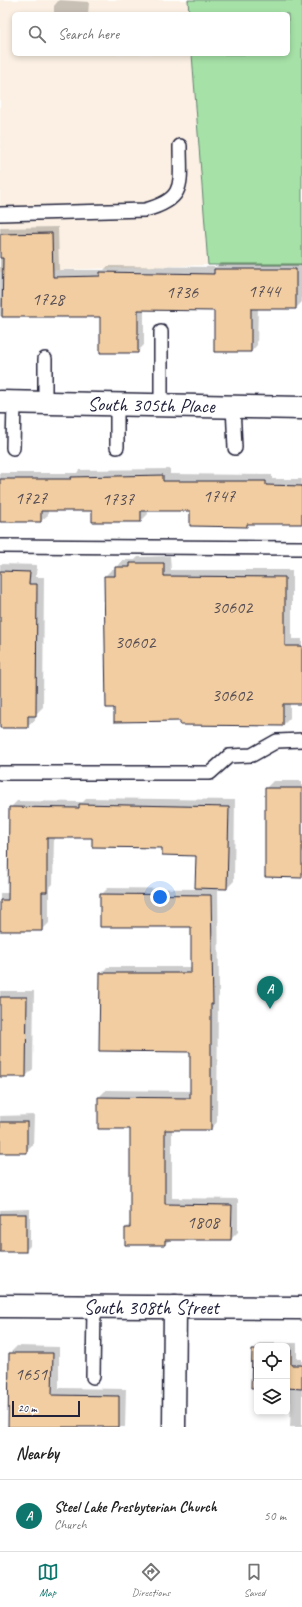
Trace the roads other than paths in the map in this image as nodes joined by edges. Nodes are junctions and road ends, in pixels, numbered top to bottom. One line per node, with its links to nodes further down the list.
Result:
1 (180, 146): 2 (lane)
2 (0, 214)
3 (161, 332): 8 (lane)
4 (45, 359): 6 (lane)
5 (7, 403): 6 (street, South 305th Place); 12 (lane)
6 (45, 403): 7 (street, South 305th Place)
7 (117, 405): 8 (street, South 305th Place); 11 (lane)
8 (161, 405): 9 (street, South 305th Place)
9 (233, 406): 10 (street, South 305th Place); 13 (lane)
10 (302, 408)
11 (117, 447)
12 (14, 448)
13 (235, 448)
14 (0, 546): 15 (lane)
15 (302, 548)
16 (302, 740): 17 (lane)
17 (0, 773)
18 (0, 1306): 19 (street, South 308th Street)
19 (94, 1307): 20 (street, South 308th Street); 22 (lane)
20 (175, 1307): 21 (street, South 308th Street); 23 (street)
21 (302, 1308)
22 (93, 1377)
23 (174, 1427)

